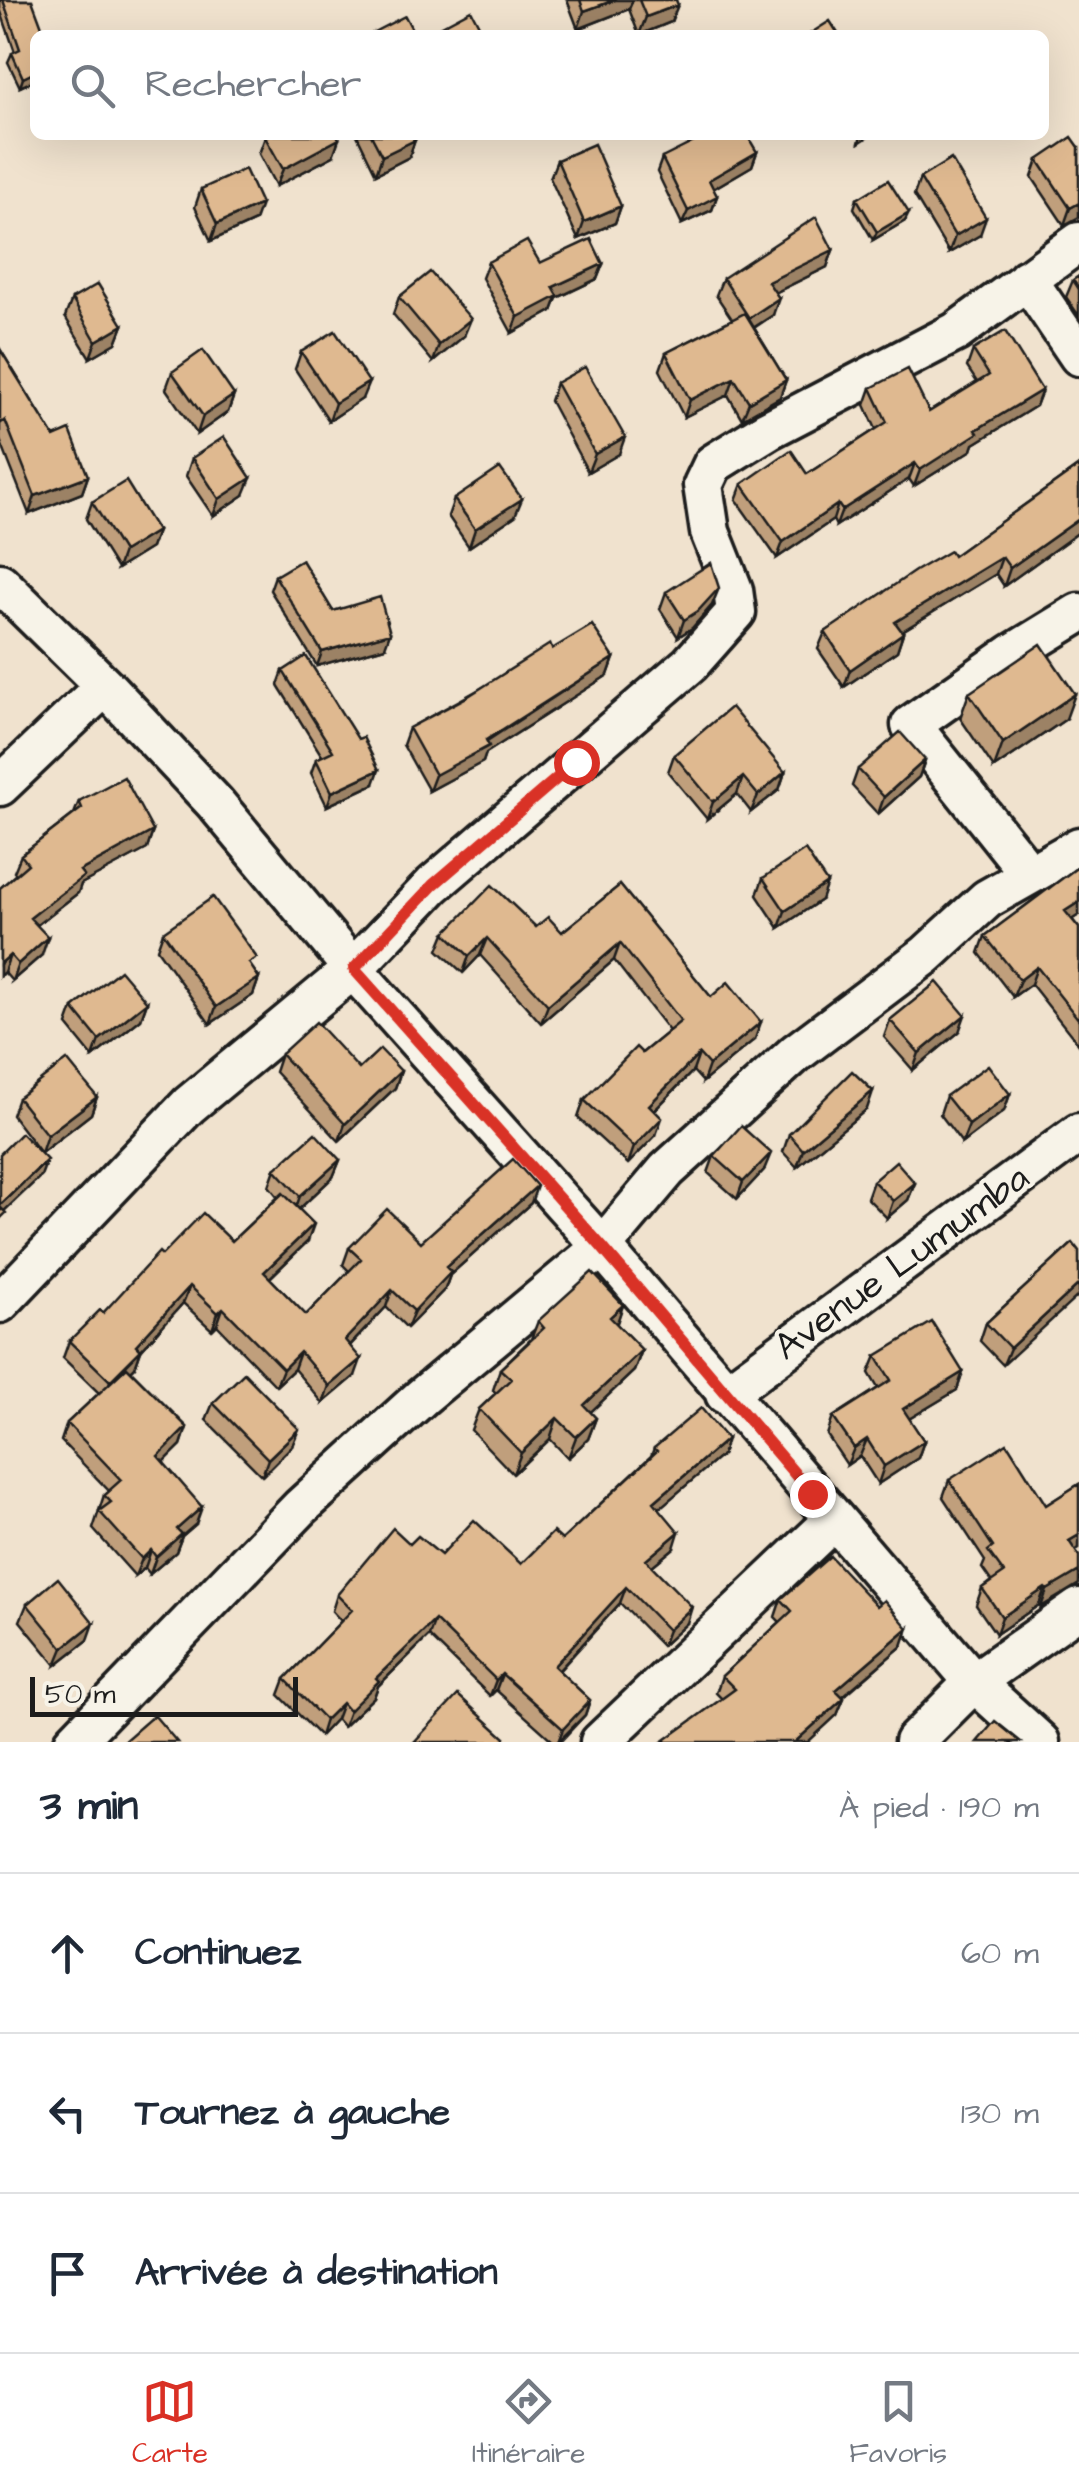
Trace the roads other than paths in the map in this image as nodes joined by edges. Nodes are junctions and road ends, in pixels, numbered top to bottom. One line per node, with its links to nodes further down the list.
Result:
1 (1079, 242): 2 (street)
2 (1027, 279): 3 (street); 10 (street)
3 (1079, 356)
4 (0, 584): 6 (street)
5 (1079, 613): 9 (street)
6 (105, 686): 7 (street); 10 (street)
7 (0, 786)
8 (1079, 847): 9 (street)
9 (1029, 873): 12 (street)
10 (354, 969): 12 (street); 13 (street)
11 (1079, 1132): 14 (street, Avenue Lumumba)
12 (602, 1247): 14 (street); 18 (street)
13 (0, 1302)
14 (724, 1394): 15 (street)
15 (834, 1520): 17 (street); 19 (street)
16 (1079, 1608): 17 (street)
17 (974, 1682): 20 (street); 21 (street)
18 (74, 1742)
19 (600, 1742)
20 (914, 1742)
21 (1040, 1742)

